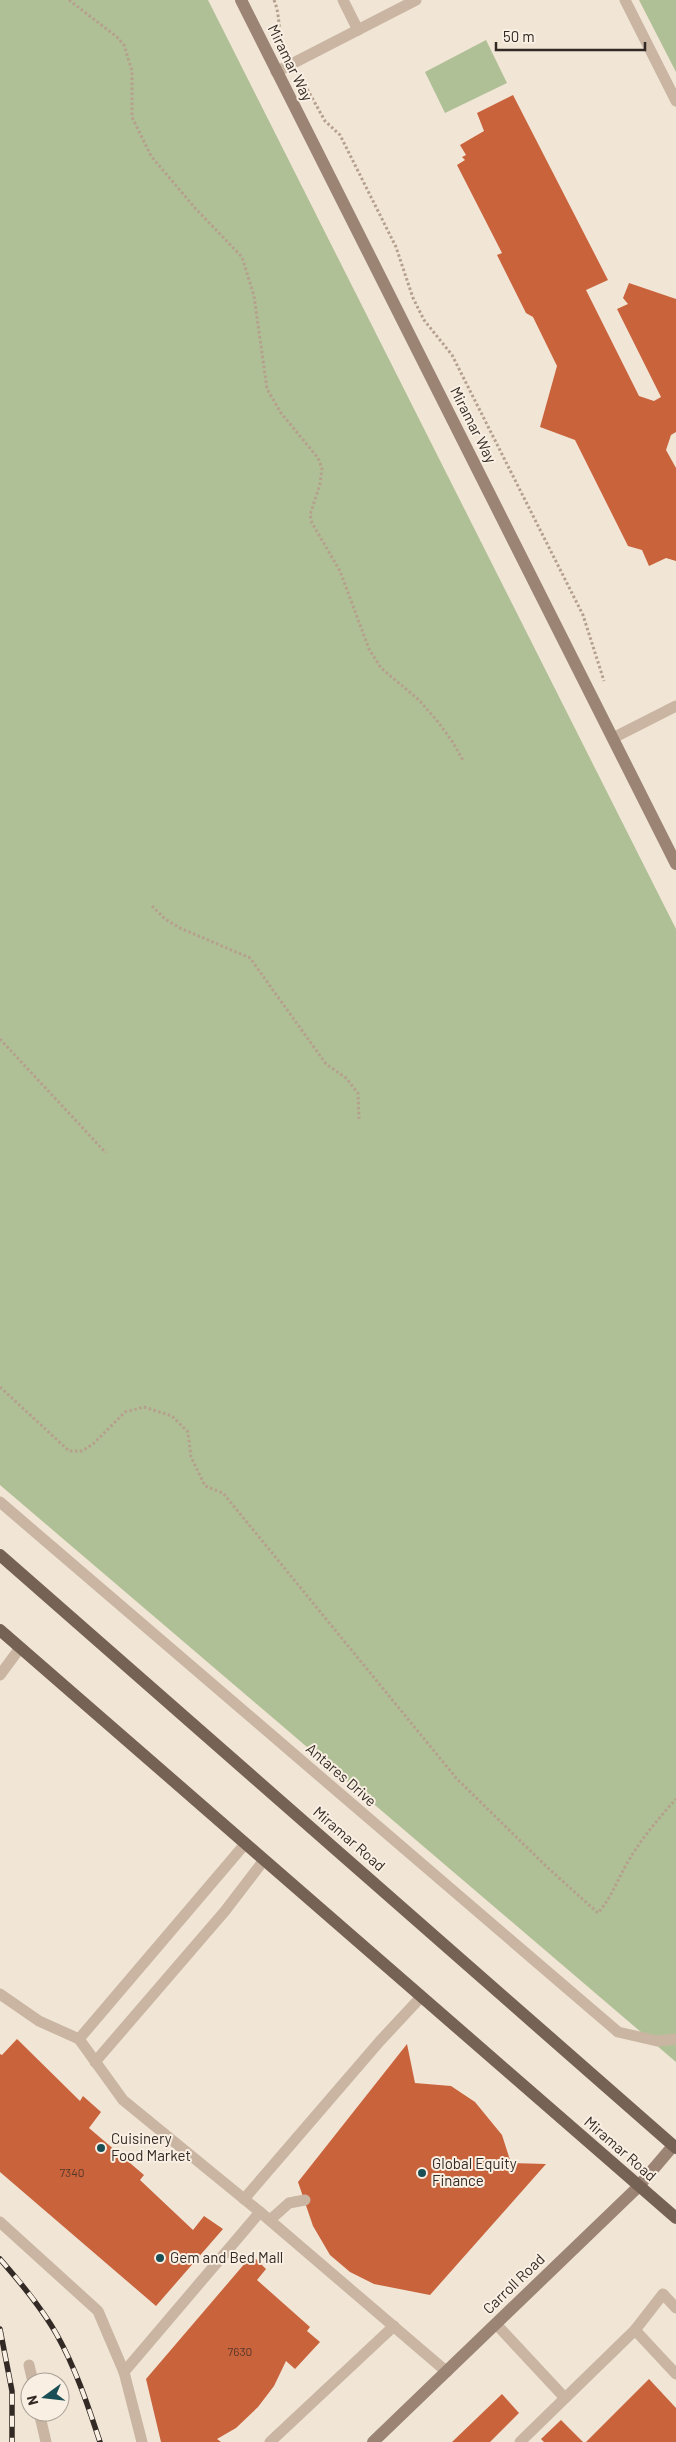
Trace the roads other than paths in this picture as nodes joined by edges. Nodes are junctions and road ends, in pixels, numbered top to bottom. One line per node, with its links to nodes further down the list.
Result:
1 (240, 0): 6 (street, Miramar Way)
2 (343, 0): 5 (lane)
3 (416, 0): 5 (lane)
4 (625, 0): 7 (lane)
5 (358, 30): 6 (lane)
6 (276, 72): 9 (street, Miramar Way)
7 (676, 101)
8 (676, 706): 9 (lane)
9 (613, 738): 10 (street, Miramar Way)
10 (676, 864)
11 (0, 1502): 21 (lane, Antares Drive)
12 (0, 1555): 23 (main road, Miramar Road)
13 (0, 1630): 14 (main road, Miramar Road)
14 (20, 1648): 15 (lane); 16 (main road, Miramar Road)
15 (0, 1675)
16 (245, 1844): 17 (main road, Miramar Road); 20 (lane)
17 (264, 1860): 19 (main road, Miramar Road); 22 (lane)
18 (0, 1994): 20 (lane)
19 (421, 1997): 24 (main road, Miramar Road); 25 (lane)
20 (79, 2039): 22 (lane)
21 (676, 2039)
22 (95, 2062): 25 (lane)
23 (674, 2147): 24 (street, Carroll Road)
24 (638, 2187): 28 (main road, Miramar Road); 32 (street, Carroll Road)
25 (244, 2199): 27 (lane)
26 (305, 2200): 29 (lane)
27 (260, 2212): 29 (lane); 37 (lane)
28 (676, 2218)
29 (270, 2220): 33 (lane)
30 (0, 2222): 37 (lane)
31 (676, 2308): 34 (lane)
32 (496, 2324): 38 (street, Carroll Road); 40 (lane)
33 (394, 2326): 38 (lane); 44 (lane)
34 (635, 2330): 39 (lane); 40 (lane)
35 (29, 2365): 36 (lane)
36 (31, 2372)
37 (124, 2372): 43 (lane)
38 (446, 2372): 45 (street, Carroll Road)
39 (676, 2374)
40 (565, 2398): 46 (lane)
41 (41, 2422): 42 (lane)
42 (46, 2442)
43 (142, 2442)
44 (270, 2442)
45 (373, 2442)
46 (520, 2442)

